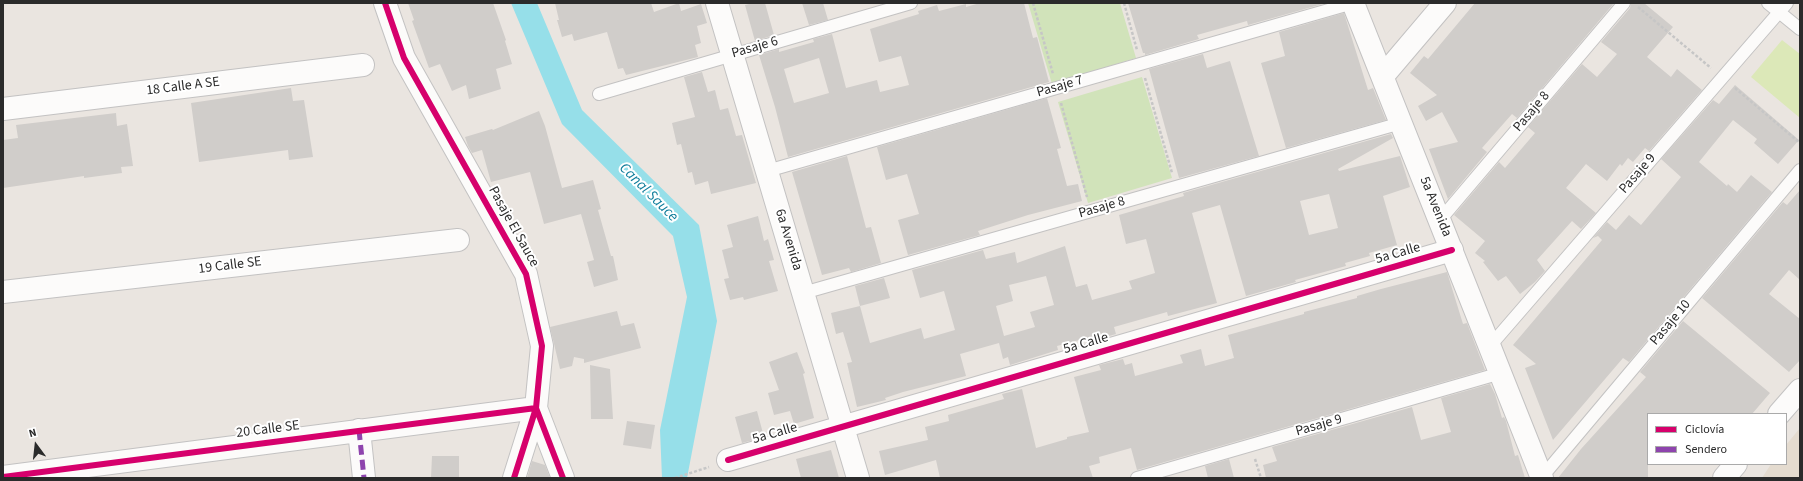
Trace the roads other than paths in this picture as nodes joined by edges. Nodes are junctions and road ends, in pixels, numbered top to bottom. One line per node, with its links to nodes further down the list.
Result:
1 (385, 3): 26 (street, Pasaje El Sauce)
2 (717, 3): 10 (street, 6a Avenida)
3 (911, 3): 10 (lane, Pasaje 6)
4 (1353, 3): 12 (street, 5a Avenida); 17 (lane, Pasaje 7)
5 (1445, 3): 12 (street)
6 (1624, 3): 18 (lane, Pasaje 8)
7 (1768, 3): 8 (lane)
8 (1783, 7): 9 (lane); 23 (lane, Pasaje 9)
9 (1800, 29)
10 (733, 54): 13 (lane, Pasaje 6); 17 (street, 6a Avenida)
11 (363, 65): 14 (street, 18 Calle A SE)
12 (1382, 76): 15 (street, 5a Avenida)
13 (599, 94)
14 (3, 108)
15 (1401, 123): 18 (street, 5a Avenida); 22 (lane, Pasaje 8)
16 (1800, 170): 33 (lane, Pasaje 10)
17 (767, 171): 22 (street, 6a Avenida)
18 (1440, 220): 20 (street, 5a Avenida)
19 (458, 240): 21 (street, 19 Calle SE)
20 (1452, 250): 23 (street, 5a Avenida); 28 (street, 5a Calle)
21 (3, 292)
22 (804, 293): 28 (street, 6a Avenida)
23 (1490, 346): 24 (street, 5a Avenida)
24 (1501, 373): 33 (street, 5a Avenida); 38 (lane, Pasaje 9)
25 (1800, 390): 27 (street)
26 (536, 408): 29 (street, 20 Calle SE); 35 (street); 36 (street, Pasaje El Sauce)
27 (1780, 413)
28 (842, 427): 30 (street, 5a Calle); 37 (street, 6a Avenida)
29 (359, 430): 32 (street, 20 Calle SE); 34 (street)
30 (728, 460)
31 (1735, 465): 39 (street)
32 (3, 477)
33 (1542, 477)
34 (364, 478)
35 (514, 478)
36 (563, 478)
37 (858, 478)
38 (1137, 478)
39 (1724, 478)

